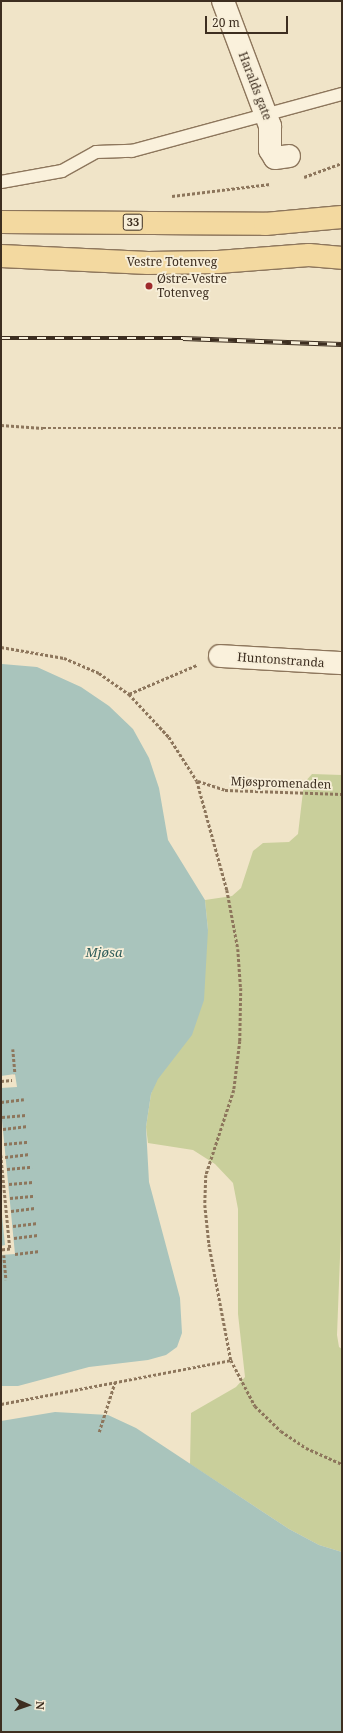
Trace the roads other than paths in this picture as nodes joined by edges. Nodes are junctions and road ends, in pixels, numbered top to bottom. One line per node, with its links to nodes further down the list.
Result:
1 (223, 1): 3 (street, Haralds gate)
2 (342, 94): 3 (lane)
3 (265, 114): 4 (street, Haralds gate); 5 (lane)
4 (289, 156)
5 (1, 182)
6 (342, 217): 7 (main road, 33)
7 (1, 222)
8 (1, 256): 9 (main road, Vestre Totenveg)
9 (342, 258)
10 (220, 656): 11 (street, Huntonstranda)
11 (342, 664)

